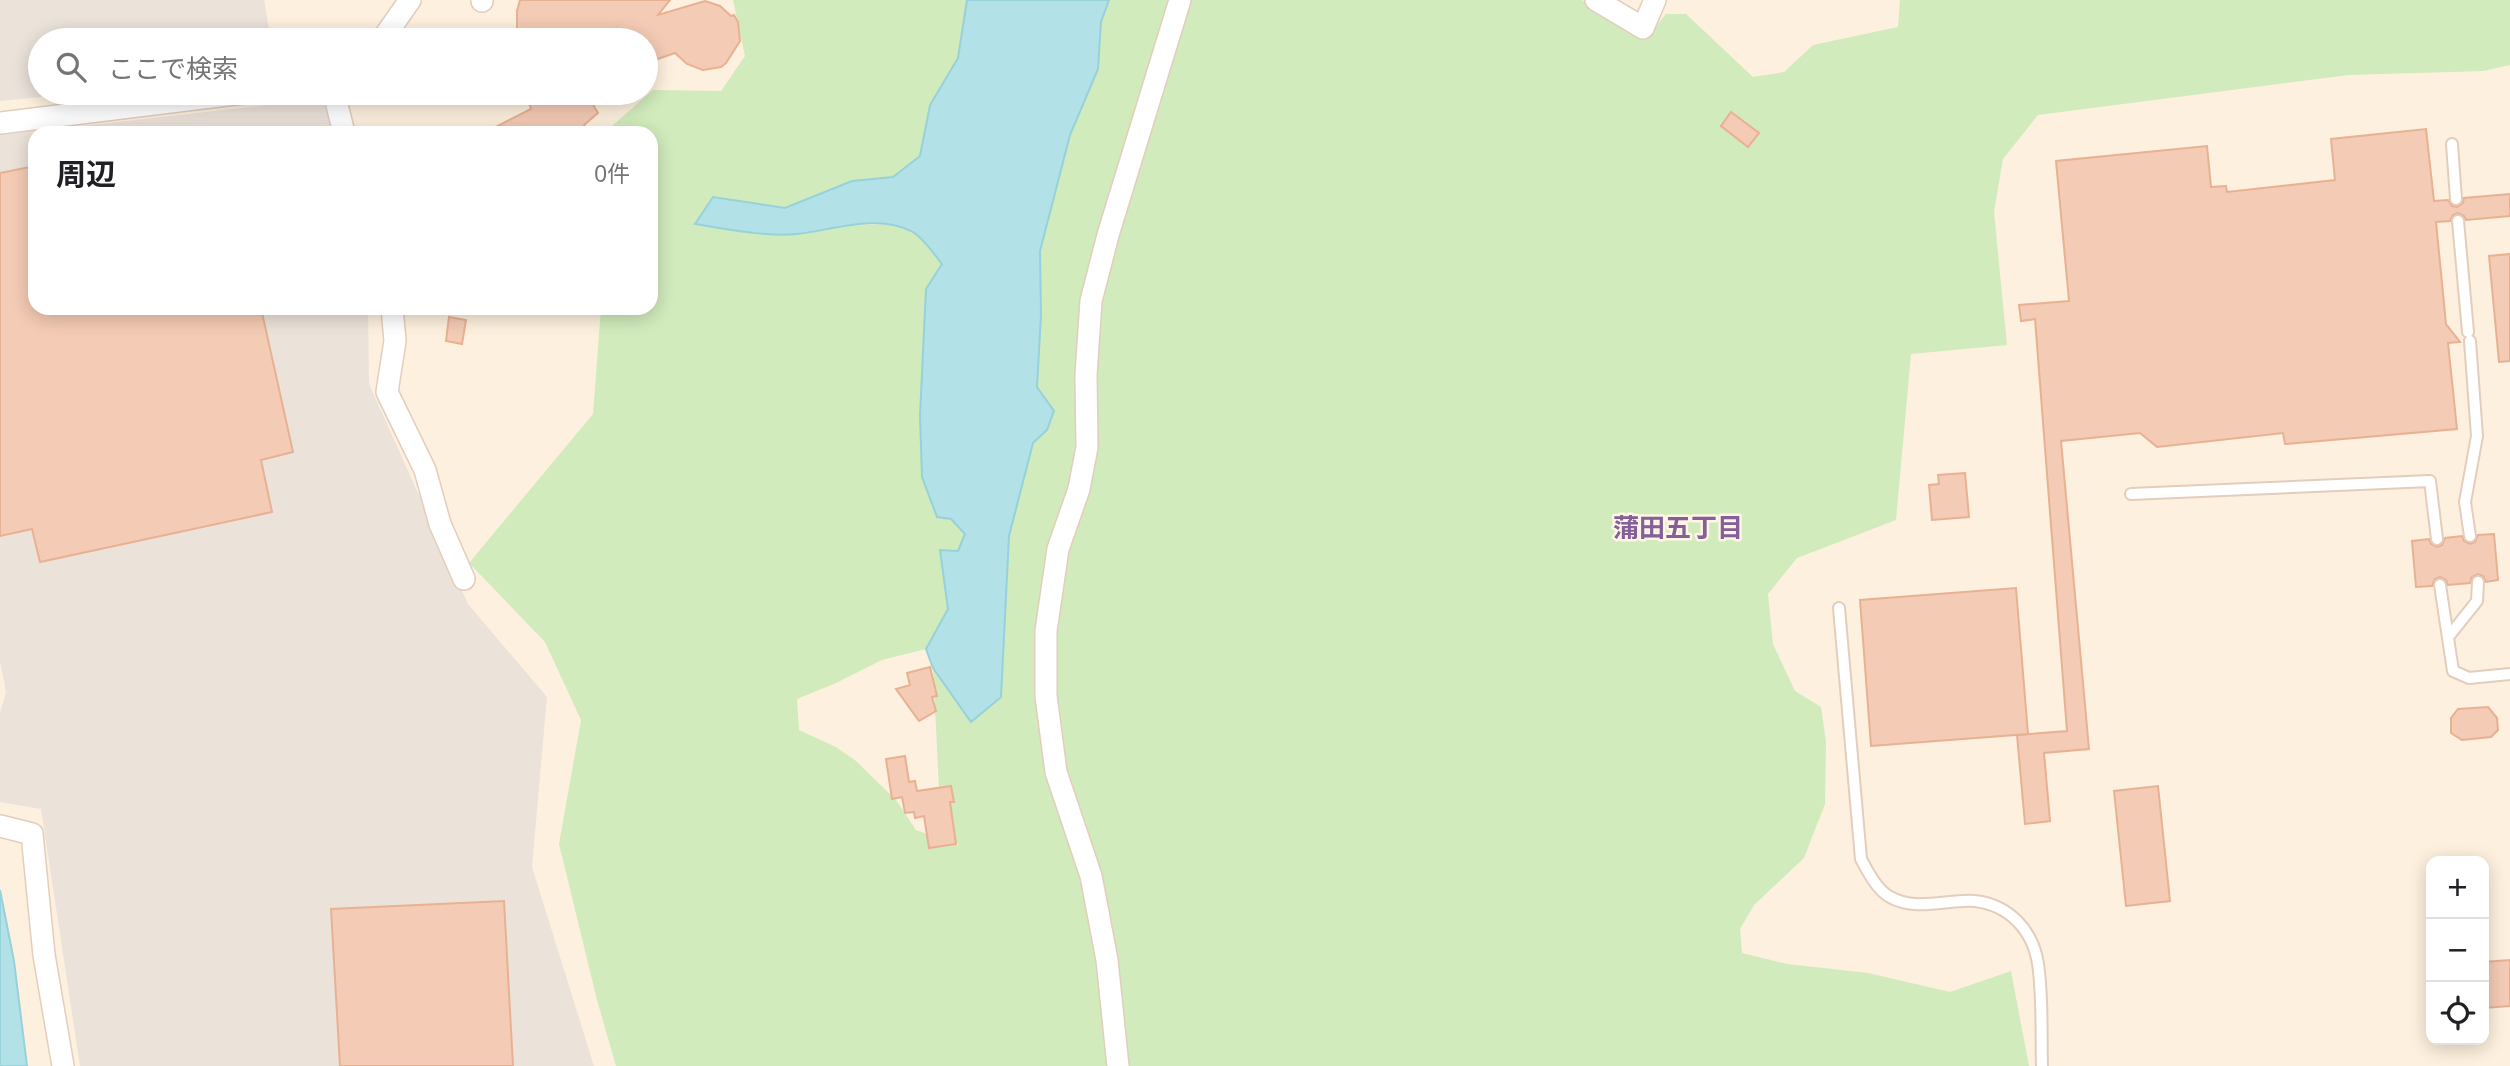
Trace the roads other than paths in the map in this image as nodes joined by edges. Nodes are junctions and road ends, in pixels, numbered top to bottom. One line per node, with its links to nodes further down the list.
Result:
1 (410, 0): 5 (street)
2 (1180, 0): 25 (street)
3 (1596, 0): 4 (street)
4 (1655, 0)
5 (390, 28)
6 (146, 105): 8 (street)
7 (337, 105): 9 (street)
8 (0, 123)
9 (342, 126)
10 (2452, 144): 11 (lane)
11 (2456, 199)
12 (2458, 220): 15 (lane)
13 (393, 315): 17 (street)
14 (2131, 494): 16 (lane)
15 (2470, 536)
16 (2437, 538)
17 (464, 579)
18 (2478, 582): 21 (lane)
19 (2440, 585): 21 (lane)
20 (1839, 608): 26 (lane)
21 (2449, 636): 22 (lane)
22 (2510, 674)
23 (0, 826): 24 (street)
24 (62, 1066)
25 (1118, 1066)
26 (2042, 1066)

